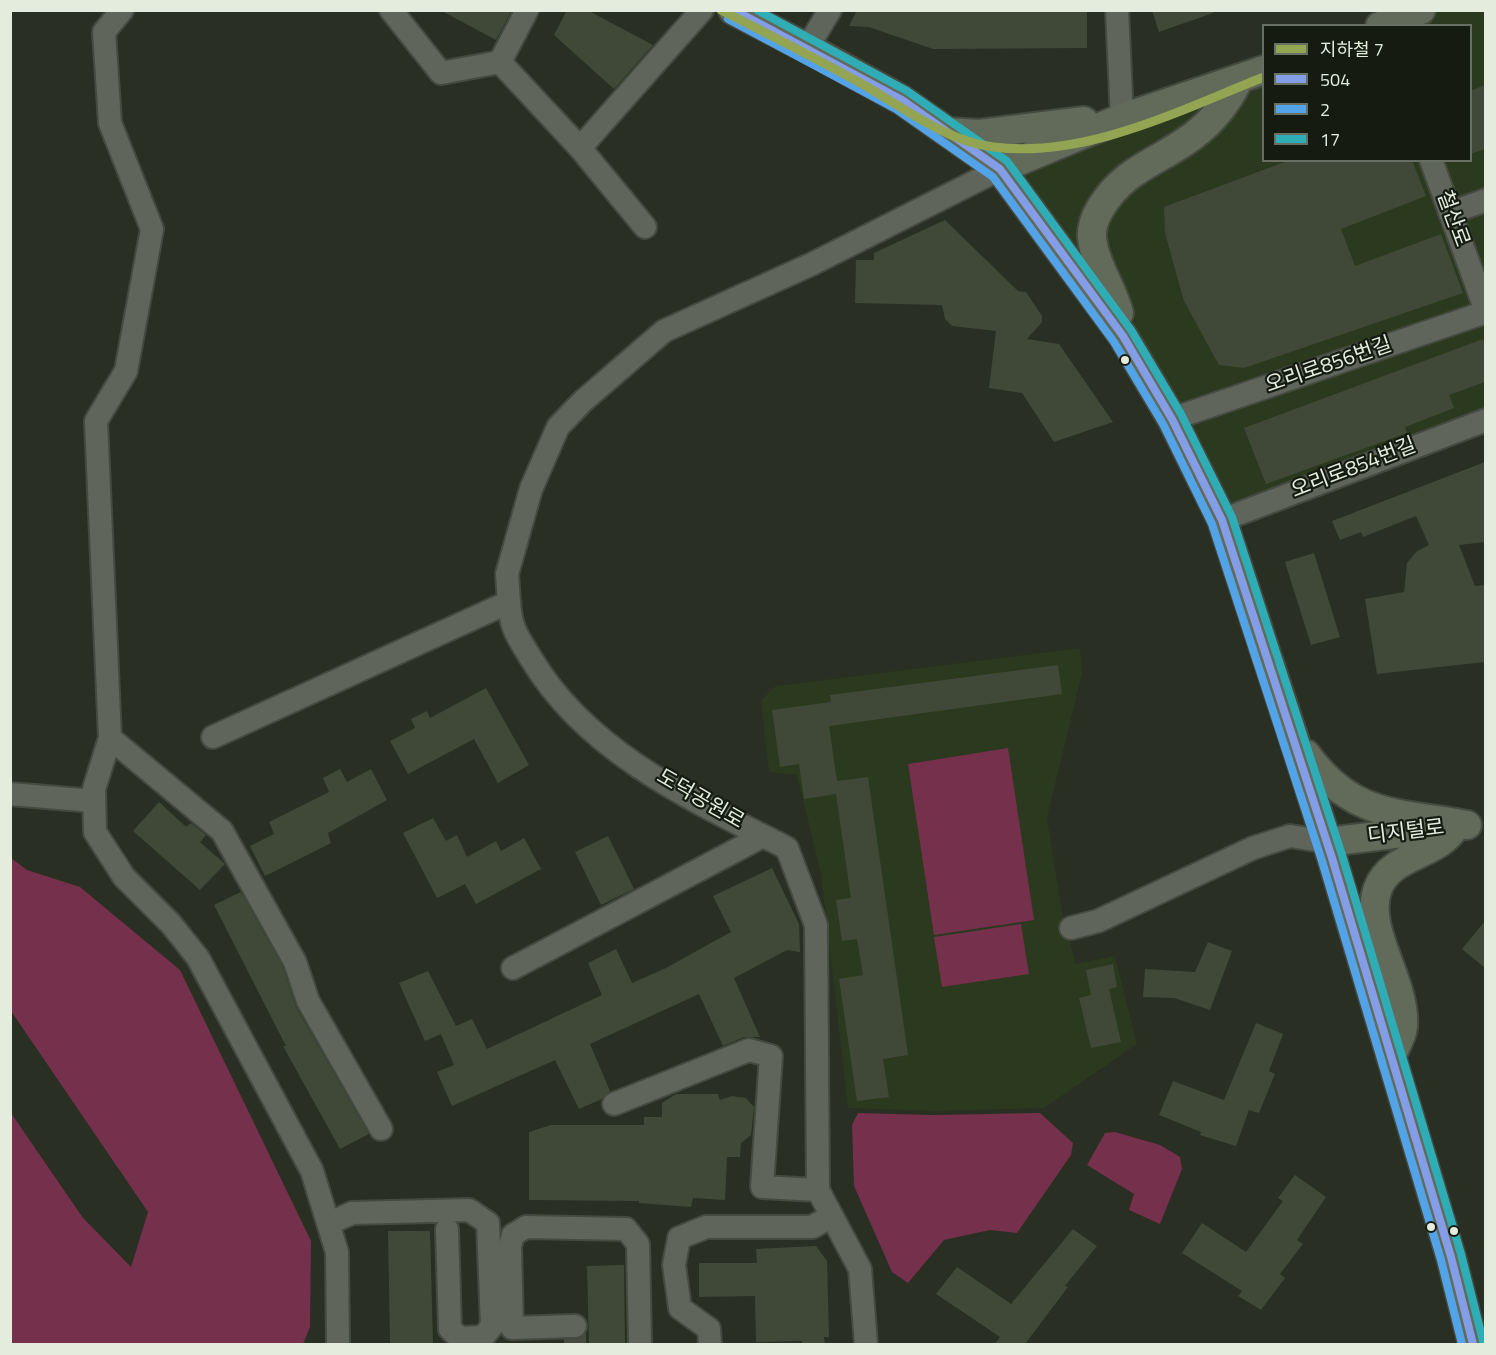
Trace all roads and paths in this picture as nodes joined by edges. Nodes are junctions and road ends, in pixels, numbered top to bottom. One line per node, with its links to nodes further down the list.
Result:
1 (122, 10): 27 (street)
2 (391, 10): 9 (street)
3 (527, 10): 9 (street)
4 (702, 10): 13 (street)
5 (733, 10): 8 (main road)
6 (830, 10): 8 (street)
7 (1117, 10): 11 (street)
8 (807, 48): 12 (main road)
9 (500, 62): 13 (street)
10 (1251, 74): 11 (main road); 20 (main road)
11 (1118, 120): 12 (main road); 15 (main road)
12 (948, 132): 15 (main road)
13 (580, 147): 18 (street)
14 (1432, 162): 17 (street, 철산로)
15 (1000, 170): 20 (main road); 24 (street, 도덕공원로)
16 (1485, 200): 17 (street)
17 (1450, 213): 19 (street, 철산로)
18 (645, 227)
19 (1485, 311): 21 (street, 오리로856번길)
20 (1124, 336): 21 (main road)
21 (1172, 419): 23 (main road)
22 (1485, 420): 23 (street, 오리로854번길)
23 (1222, 520): 25 (main road)
24 (509, 602): 26 (street); 31 (street, 도덕공원로)
25 (1293, 736): 30 (main road); 32 (main road)
26 (213, 737)
27 (110, 738): 29 (street); 37 (street)
28 (10, 794): 29 (street)
29 (94, 801): 40 (street)
30 (1469, 825): 32 (main road, 디지털로); 35 (main road)
31 (763, 836): 34 (street); 38 (street, 도덕공원로)
32 (1327, 842): 33 (street); 35 (main road)
33 (1071, 928)
34 (513, 968)
35 (1391, 1057): 47 (main road)
36 (614, 1104): 38 (street)
37 (381, 1129)
38 (818, 1190): 39 (street, 도덕공원로)
39 (832, 1216): 45 (street); 46 (street, 도덕공원로)
40 (330, 1223): 41 (street); 43 (street)
41 (447, 1229)
42 (575, 1326): 44 (street)
43 (338, 1344)
44 (640, 1344)
45 (710, 1344)
46 (866, 1344)
47 (1473, 1344)

